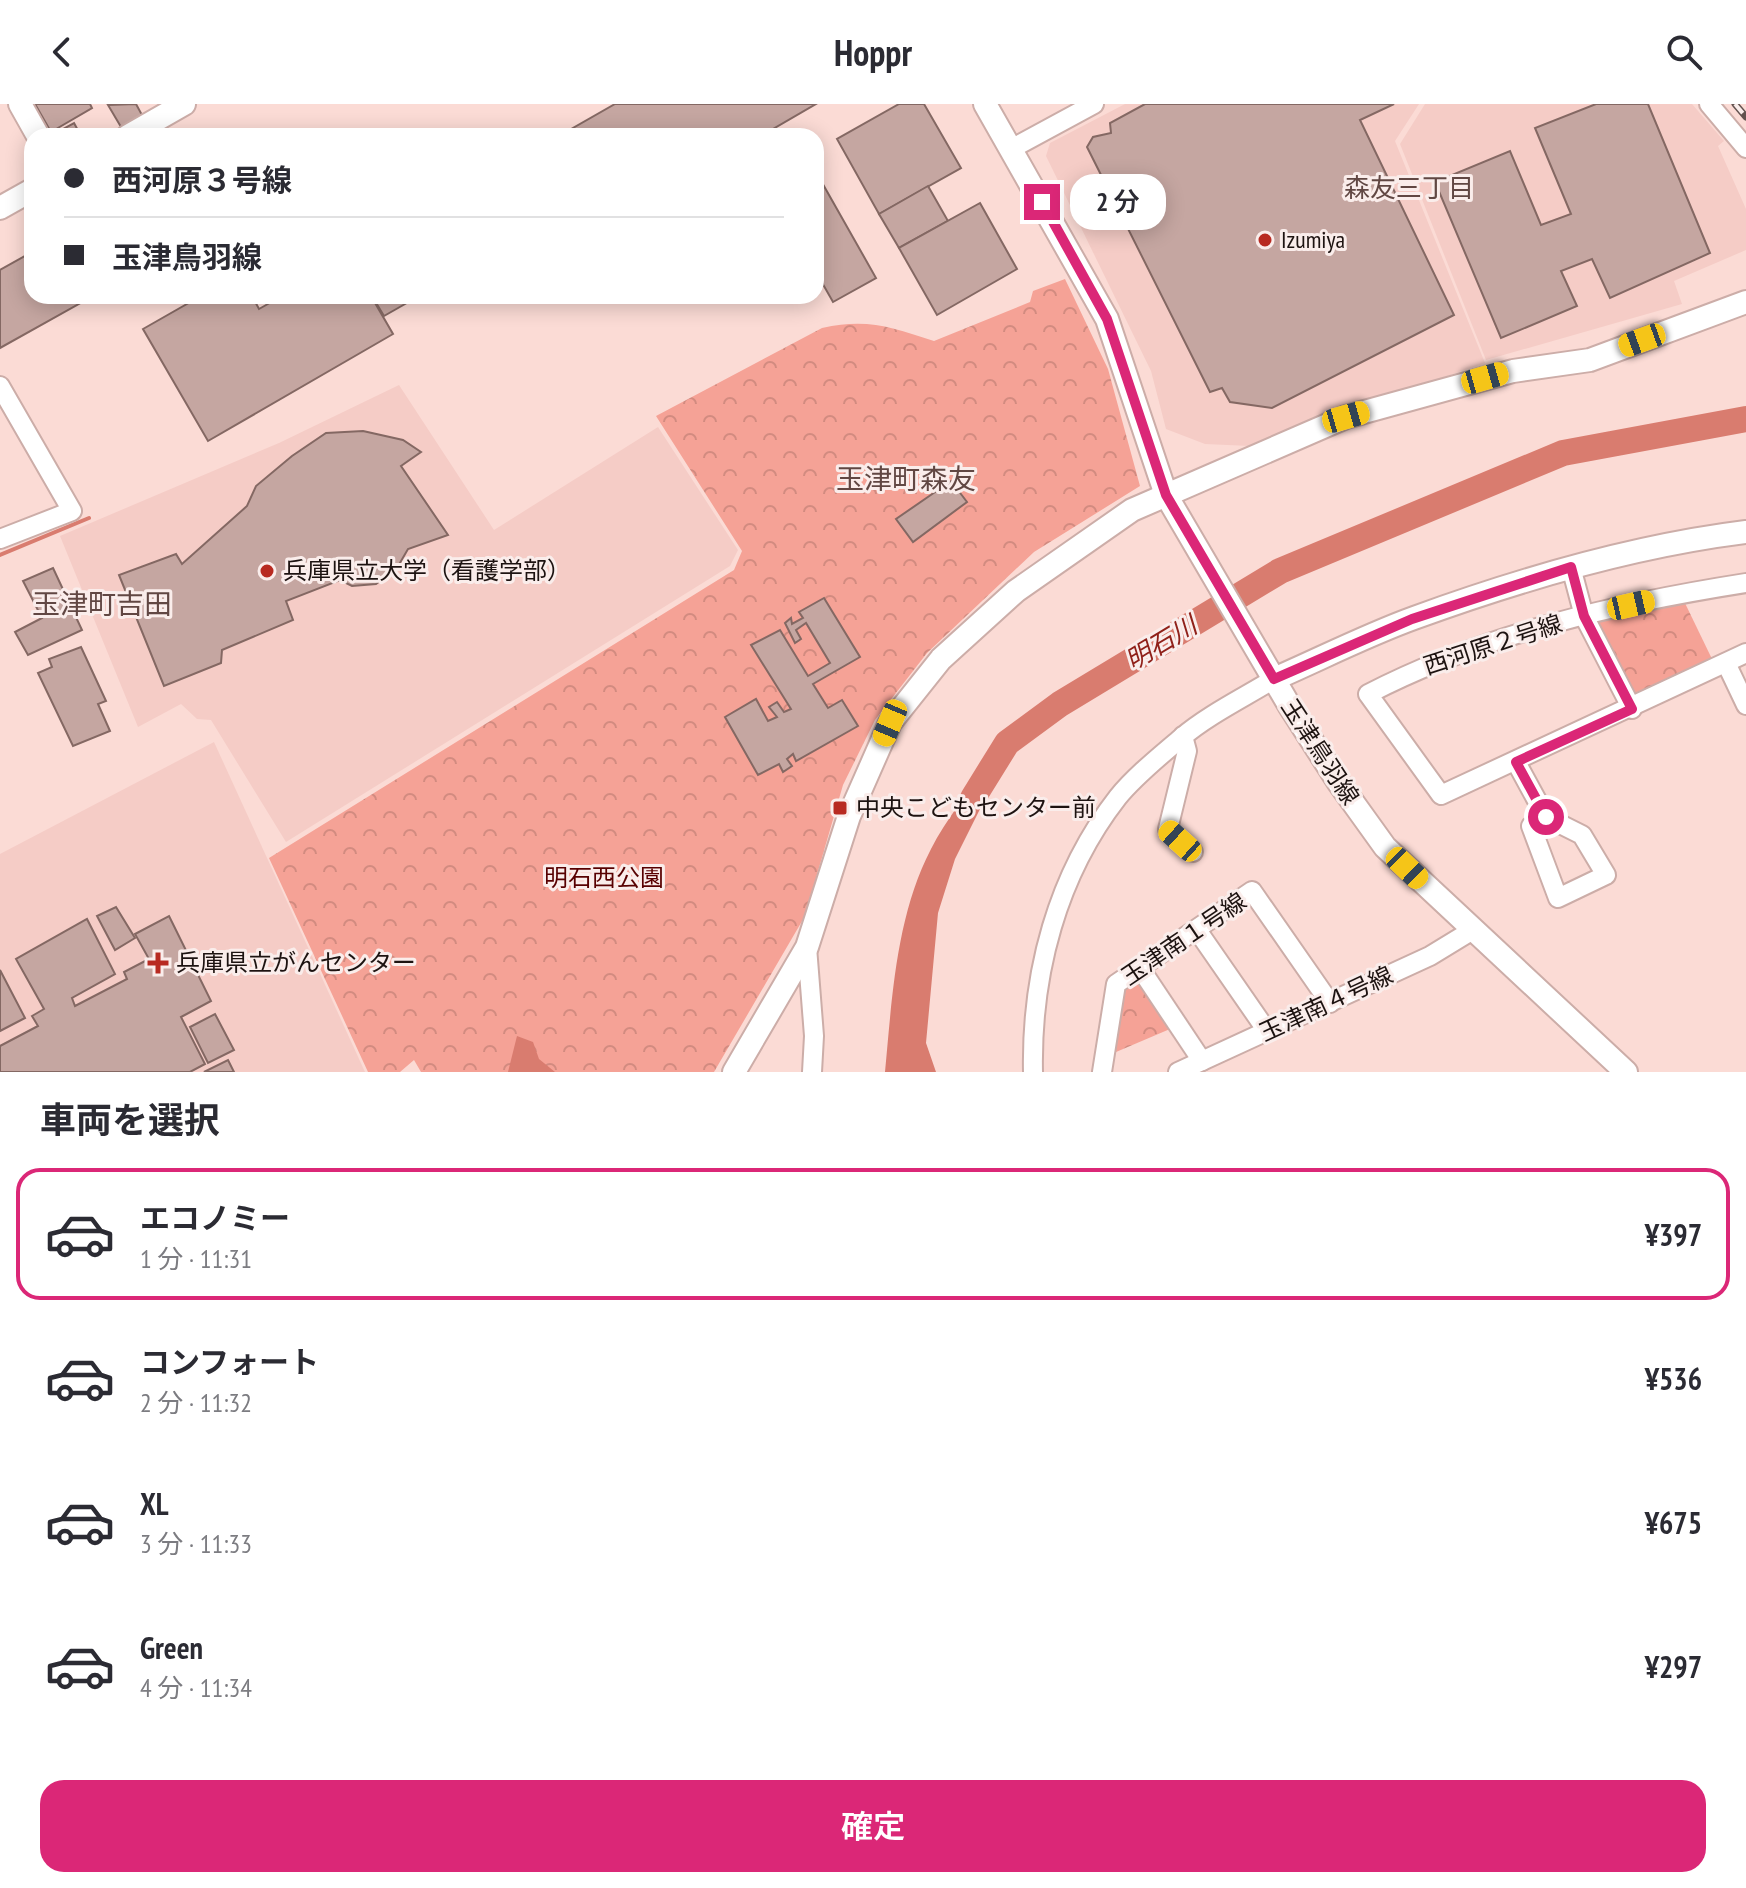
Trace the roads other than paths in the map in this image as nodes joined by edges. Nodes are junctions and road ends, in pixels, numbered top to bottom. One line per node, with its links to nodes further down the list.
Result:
1 (20, 104): 6 (street)
2 (184, 104): 7 (street)
3 (985, 104): 9 (street, 玉津鳥羽線)
4 (1094, 104): 9 (street)
5 (1709, 104): 8 (street)
6 (34, 128)
7 (142, 128)
8 (1746, 148)
9 (1011, 149): 14 (street, 玉津鳥羽線)
10 (24, 194): 11 (street)
11 (0, 208)
12 (1746, 302): 14 (street)
13 (0, 386): 16 (street)
14 (1166, 495): 22 (street, 玉津鳥羽線); 31 (street)
15 (1746, 532): 17 (street)
16 (0, 539)
17 (1571, 567): 19 (street); 22 (street)
18 (1746, 583): 19 (street, 西河原２号線)
19 (1584, 616): 24 (street); 26 (street, 西河原２号線)
20 (1746, 653): 21 (street)
21 (1726, 663): 23 (street); 24 (street)
22 (1274, 679): 25 (street); 30 (street, 玉津鳥羽線)
23 (1746, 705)
24 (1632, 709): 26 (street)
25 (1183, 736): 28 (street); 38 (street)
26 (1516, 762): 27 (street)
27 (1546, 817): 27 (street)
28 (1193, 852)
29 (1197, 930): 32 (street, 玉津南１号線); 33 (street, 玉津南１号線); 34 (street)
30 (1471, 931): 33 (street, 玉津南４号線); 41 (street, 玉津鳥羽線)
31 (807, 947): 36 (street); 37 (street)
32 (1140, 968): 35 (street); 39 (street, 玉津南１号線)
33 (1330, 1003): 34 (street, 玉津南４号線)
34 (1267, 1031): 35 (street, 玉津南４号線)
35 (1202, 1061): 40 (street, 玉津南４号線)
36 (734, 1072)
37 (812, 1072)
38 (1033, 1072)
39 (1102, 1072)
40 (1178, 1072)
41 (1626, 1072)

